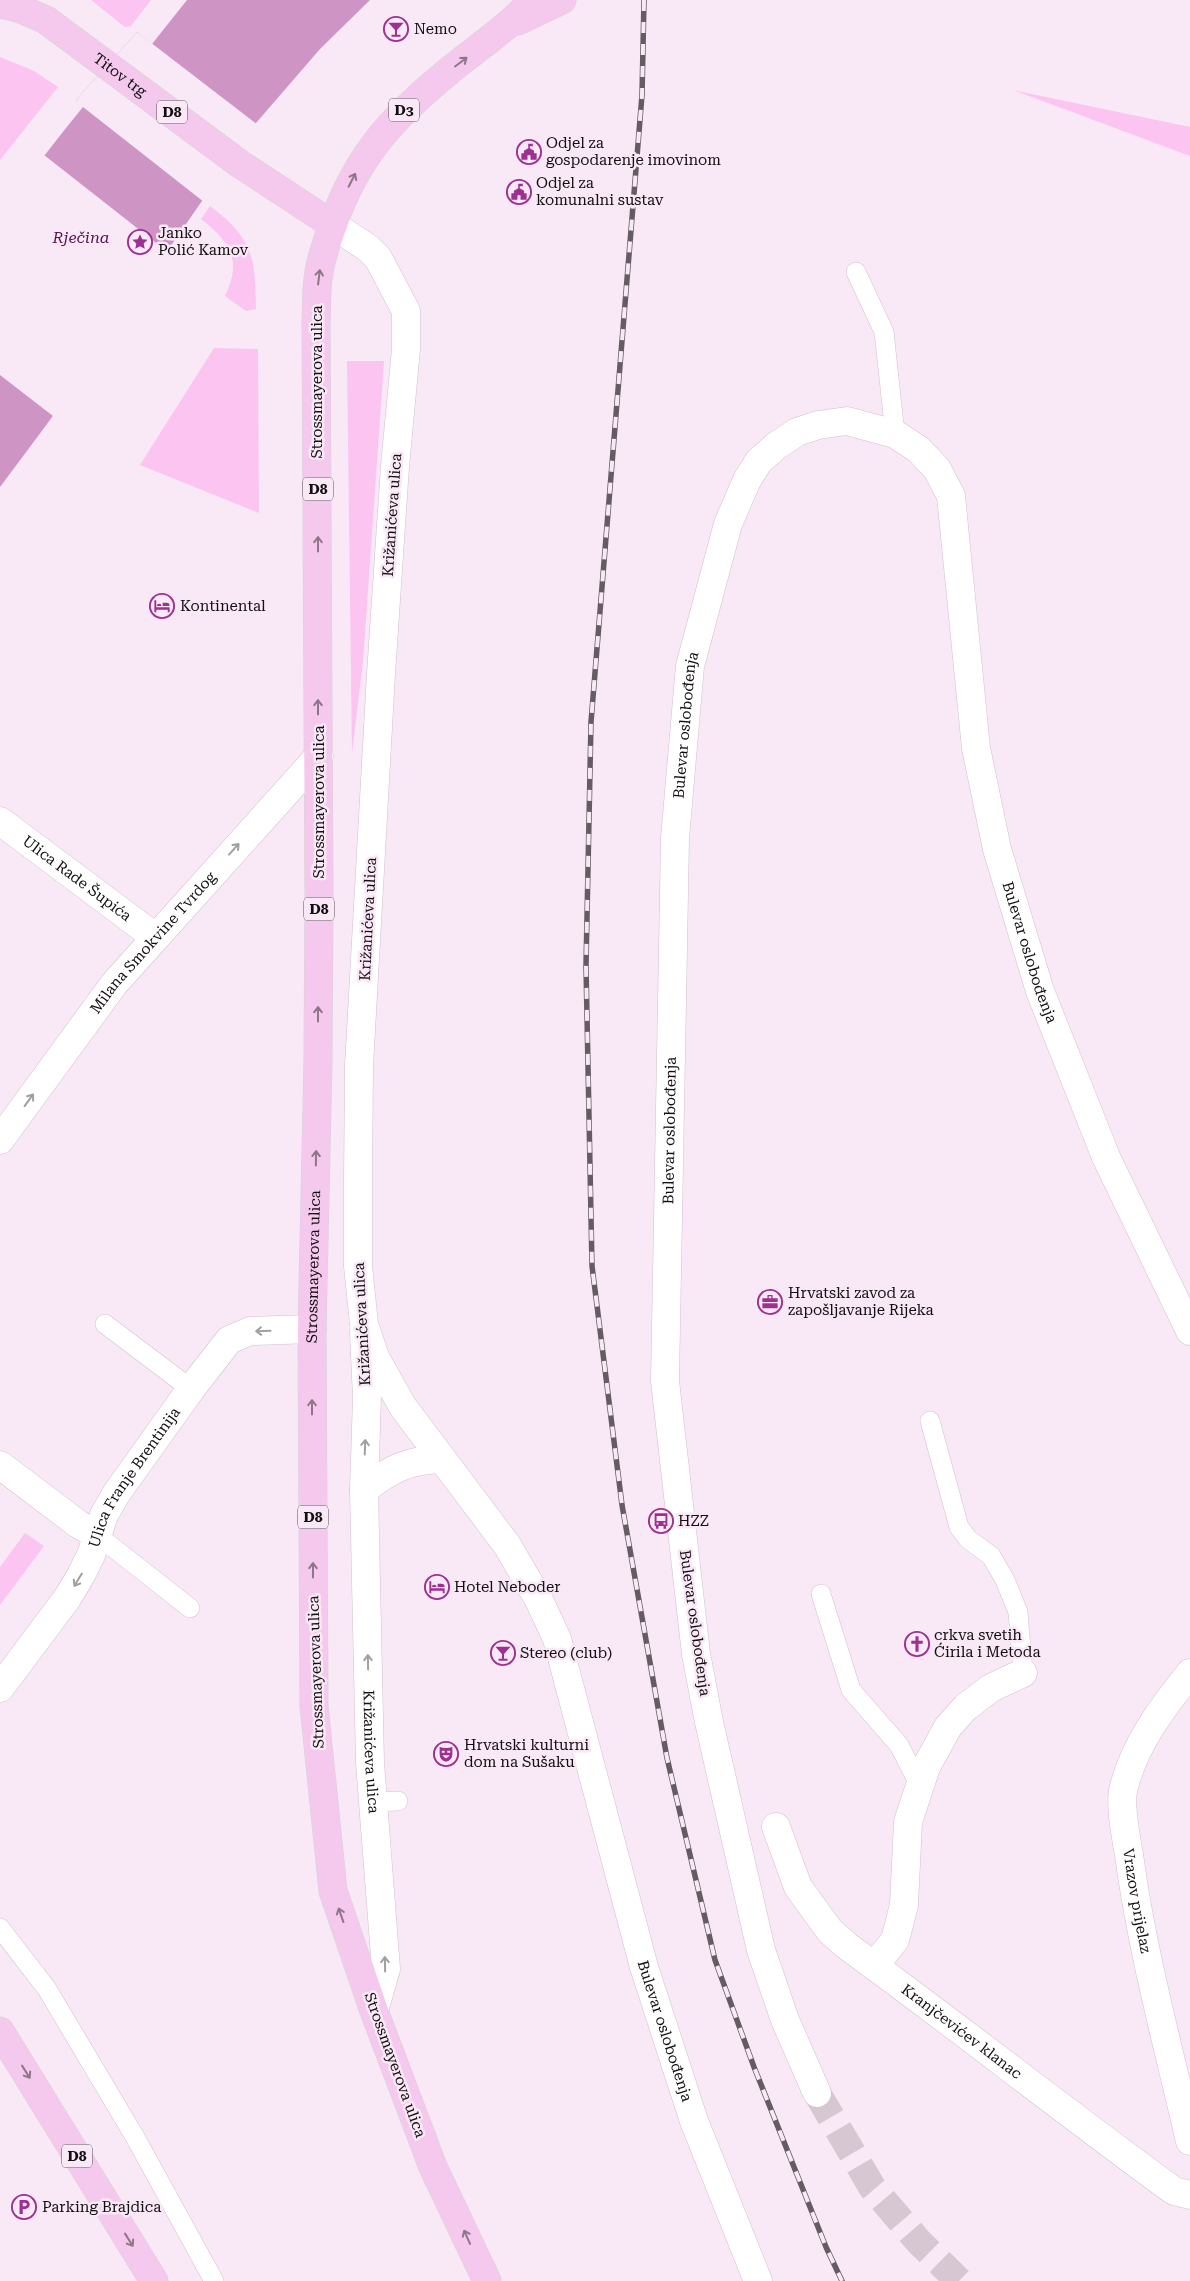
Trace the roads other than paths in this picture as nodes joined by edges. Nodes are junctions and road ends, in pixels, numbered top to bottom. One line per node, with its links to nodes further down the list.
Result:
1 (533, 0): 4 (main road)
2 (562, 0): 4 (main road, D3)
3 (0, 4): 5 (main road, Titov trg / D8)
4 (510, 24): 5 (main road, D3, one-way to 4)
5 (333, 225): 7 (street, Titov trg); 9 (main road, Strossmayerova ulica / D8, one-way to 5)
6 (856, 272): 8 (lane)
7 (406, 349): 14 (street, Križanićeva ulica)
8 (896, 434): 16 (street, Bulevar oslobođenja); 34 (street, Bulevar oslobođenja)
9 (319, 756): 11 (street, Milana Smokvine Tvrdog, one-way to 9); 15 (main road, Strossmayerova ulica / D8, one-way to 9)
10 (0, 821): 11 (street, Ulica Rade Šupića)
11 (154, 938): 12 (street, Milana Smokvine Tvrdog, one-way to 11)
12 (0, 1140)
13 (105, 1324): 17 (lane)
14 (364, 1324): 19 (street, Bulevar oslobođenja); 21 (street, Križanićeva ulica, one-way to 14)
15 (312, 1329): 17 (street, Ulica Franje Brentinija, one-way to 17); 32 (main road, Strossmayerova ulica / D8, one-way to 15)
16 (1190, 1331)
17 (191, 1389): 22 (street, Ulica Franje Brentinija)
18 (930, 1422): 26 (lane)
19 (442, 1459): 21 (street); 40 (street, Bulevar oslobođenja)
20 (0, 1465): 22 (street)
21 (364, 1490): 32 (street, Križanićeva ulica, one-way to 21)
22 (97, 1535): 24 (lane); 27 (street, Ulica Franje Brentinija, one-way to 27)
23 (821, 1594): 28 (lane)
24 (190, 1608)
25 (1190, 1672): 35 (street, Vrazov prijelaz)
26 (1023, 1673): 28 (street)
27 (0, 1688)
28 (920, 1786): 31 (street)
29 (776, 1828): 31 (street, Kranjčevićev klanac)
30 (0, 1928): 38 (lane)
31 (874, 1966): 36 (street, Kranjčevićev klanac)
32 (374, 2011): 39 (main road, Strossmayerova ulica / D8, one-way to 32)
33 (0, 2031): 37 (main road, D8, one-way to 37)
34 (817, 2092)
35 (1190, 2141)
36 (1190, 2196)
37 (154, 2281)
38 (214, 2281)
39 (487, 2281)
40 (758, 2281)

